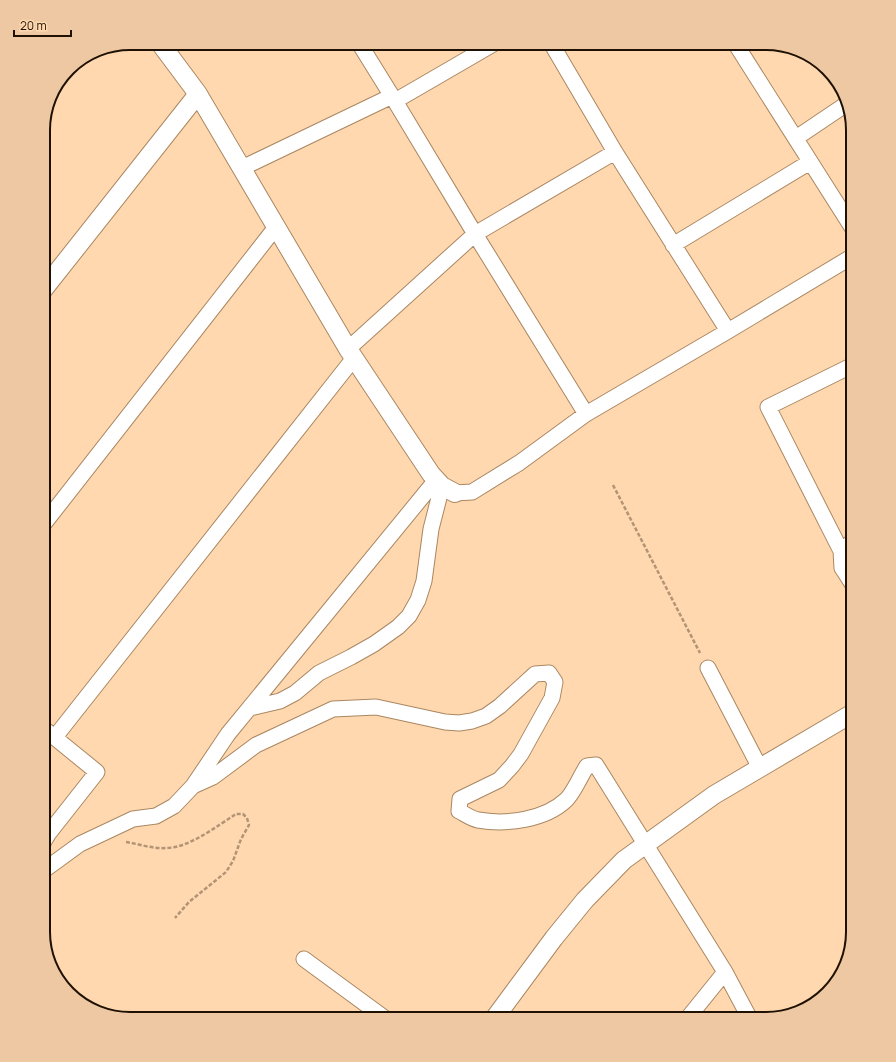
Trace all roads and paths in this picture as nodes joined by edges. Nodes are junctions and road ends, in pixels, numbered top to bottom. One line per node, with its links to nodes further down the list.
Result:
1 (165, 50): 6 (street)
2 (363, 50): 7 (street)
3 (482, 50): 7 (street)
4 (555, 50): 10 (street)
5 (739, 50): 9 (street)
6 (198, 94): 12 (street); 18 (street)
7 (394, 98): 12 (street); 15 (street)
8 (843, 107): 9 (street)
9 (796, 138): 11 (street)
10 (615, 152): 15 (street); 16 (street)
11 (810, 162): 13 (street); 16 (street)
12 (242, 168): 14 (street)
13 (846, 218)
14 (276, 227): 20 (street); 25 (street)
15 (475, 234): 20 (street); 22 (street)
16 (673, 245): 19 (street)
17 (846, 260): 19 (street)
18 (50, 281)
19 (728, 331): 22 (street)
20 (351, 353): 24 (street); 33 (street)
21 (846, 368): 27 (street)
22 (586, 414): 24 (street)
23 (613, 485): 29 (path)
24 (445, 486): 30 (street); 30 (street)
25 (50, 516)
26 (846, 547): 27 (street)
27 (841, 552): 28 (street)
28 (846, 575)
29 (708, 668): 34 (street)
30 (250, 708): 35 (street)
31 (846, 717): 34 (street)
32 (50, 733): 33 (street)
33 (55, 737): 36 (street)
34 (760, 768): 38 (street)
35 (193, 786): 38 (street); 39 (street)
36 (50, 832)
37 (124, 842): 40 (path)
38 (646, 846): 42 (street); 44 (street)
39 (50, 866)
40 (175, 918)
41 (304, 959): 43 (street)
42 (725, 972): 45 (street); 46 (street)
43 (376, 1012)
44 (499, 1012)
45 (694, 1012)
46 (746, 1012)

